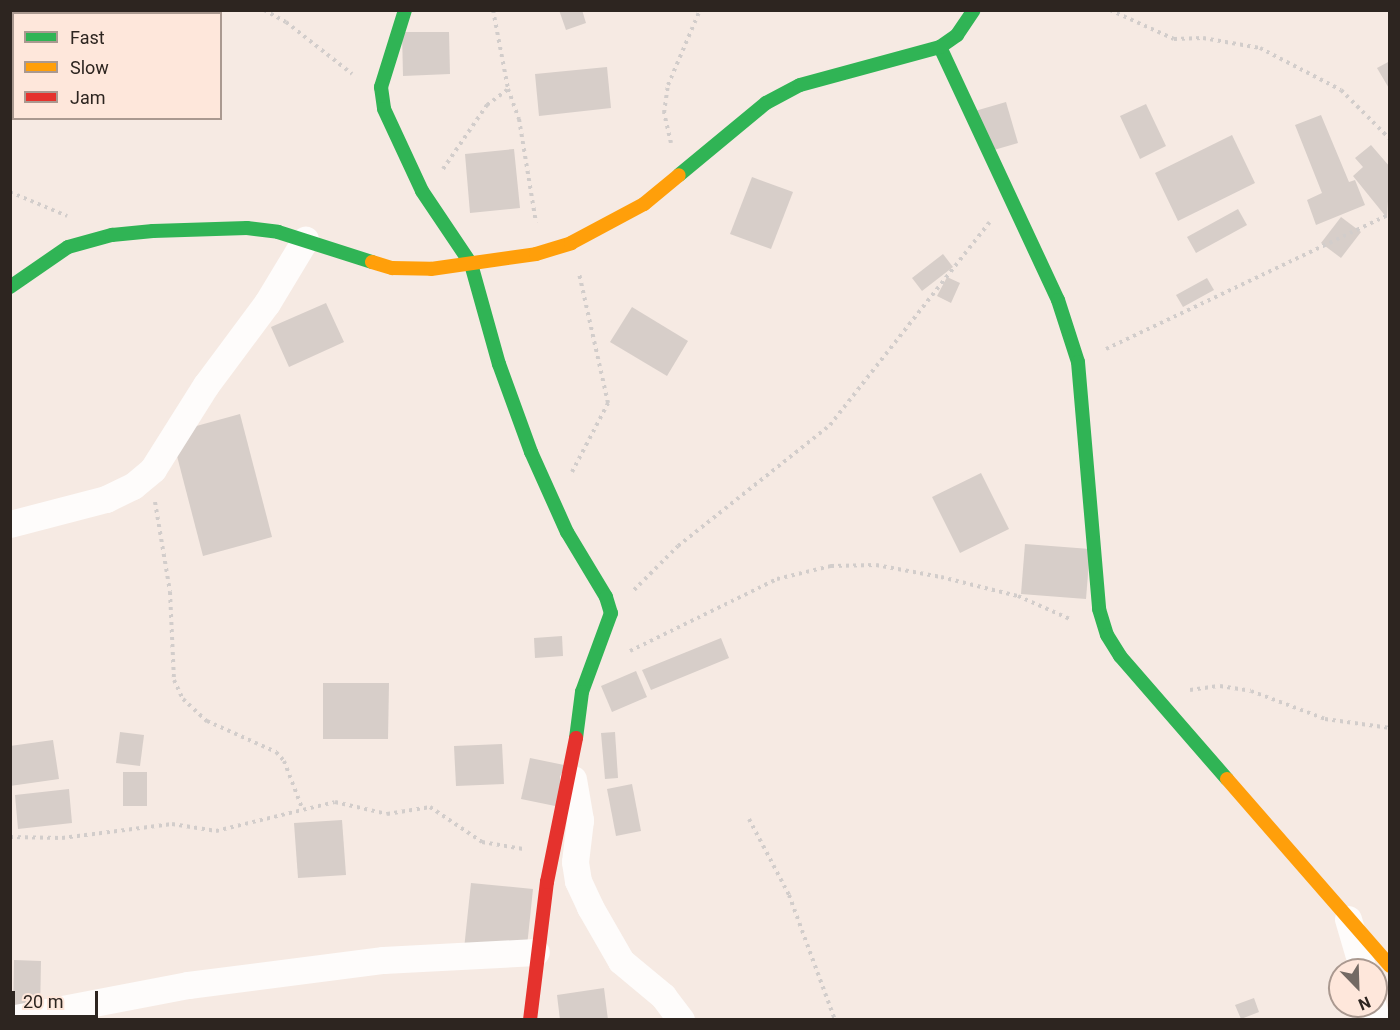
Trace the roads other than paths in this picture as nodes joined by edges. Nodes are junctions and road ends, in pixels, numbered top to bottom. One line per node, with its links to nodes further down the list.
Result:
1 (405, 10): 5 (street)
2 (970, 13): 3 (street)
3 (940, 47): 5 (street); 9 (street)
4 (305, 240): 5 (street); 6 (street); 7 (street)
5 (471, 264): 8 (street)
6 (10, 287)
7 (10, 524)
8 (572, 772): 10 (street); 16 (street)
9 (1347, 918): 11 (street); 12 (street)
10 (536, 952): 14 (street); 15 (street)
11 (1359, 958)
12 (1389, 966)
13 (1389, 1010): 17 (street)
14 (10, 1020)
15 (530, 1020)
16 (681, 1020)
17 (1383, 1020)

